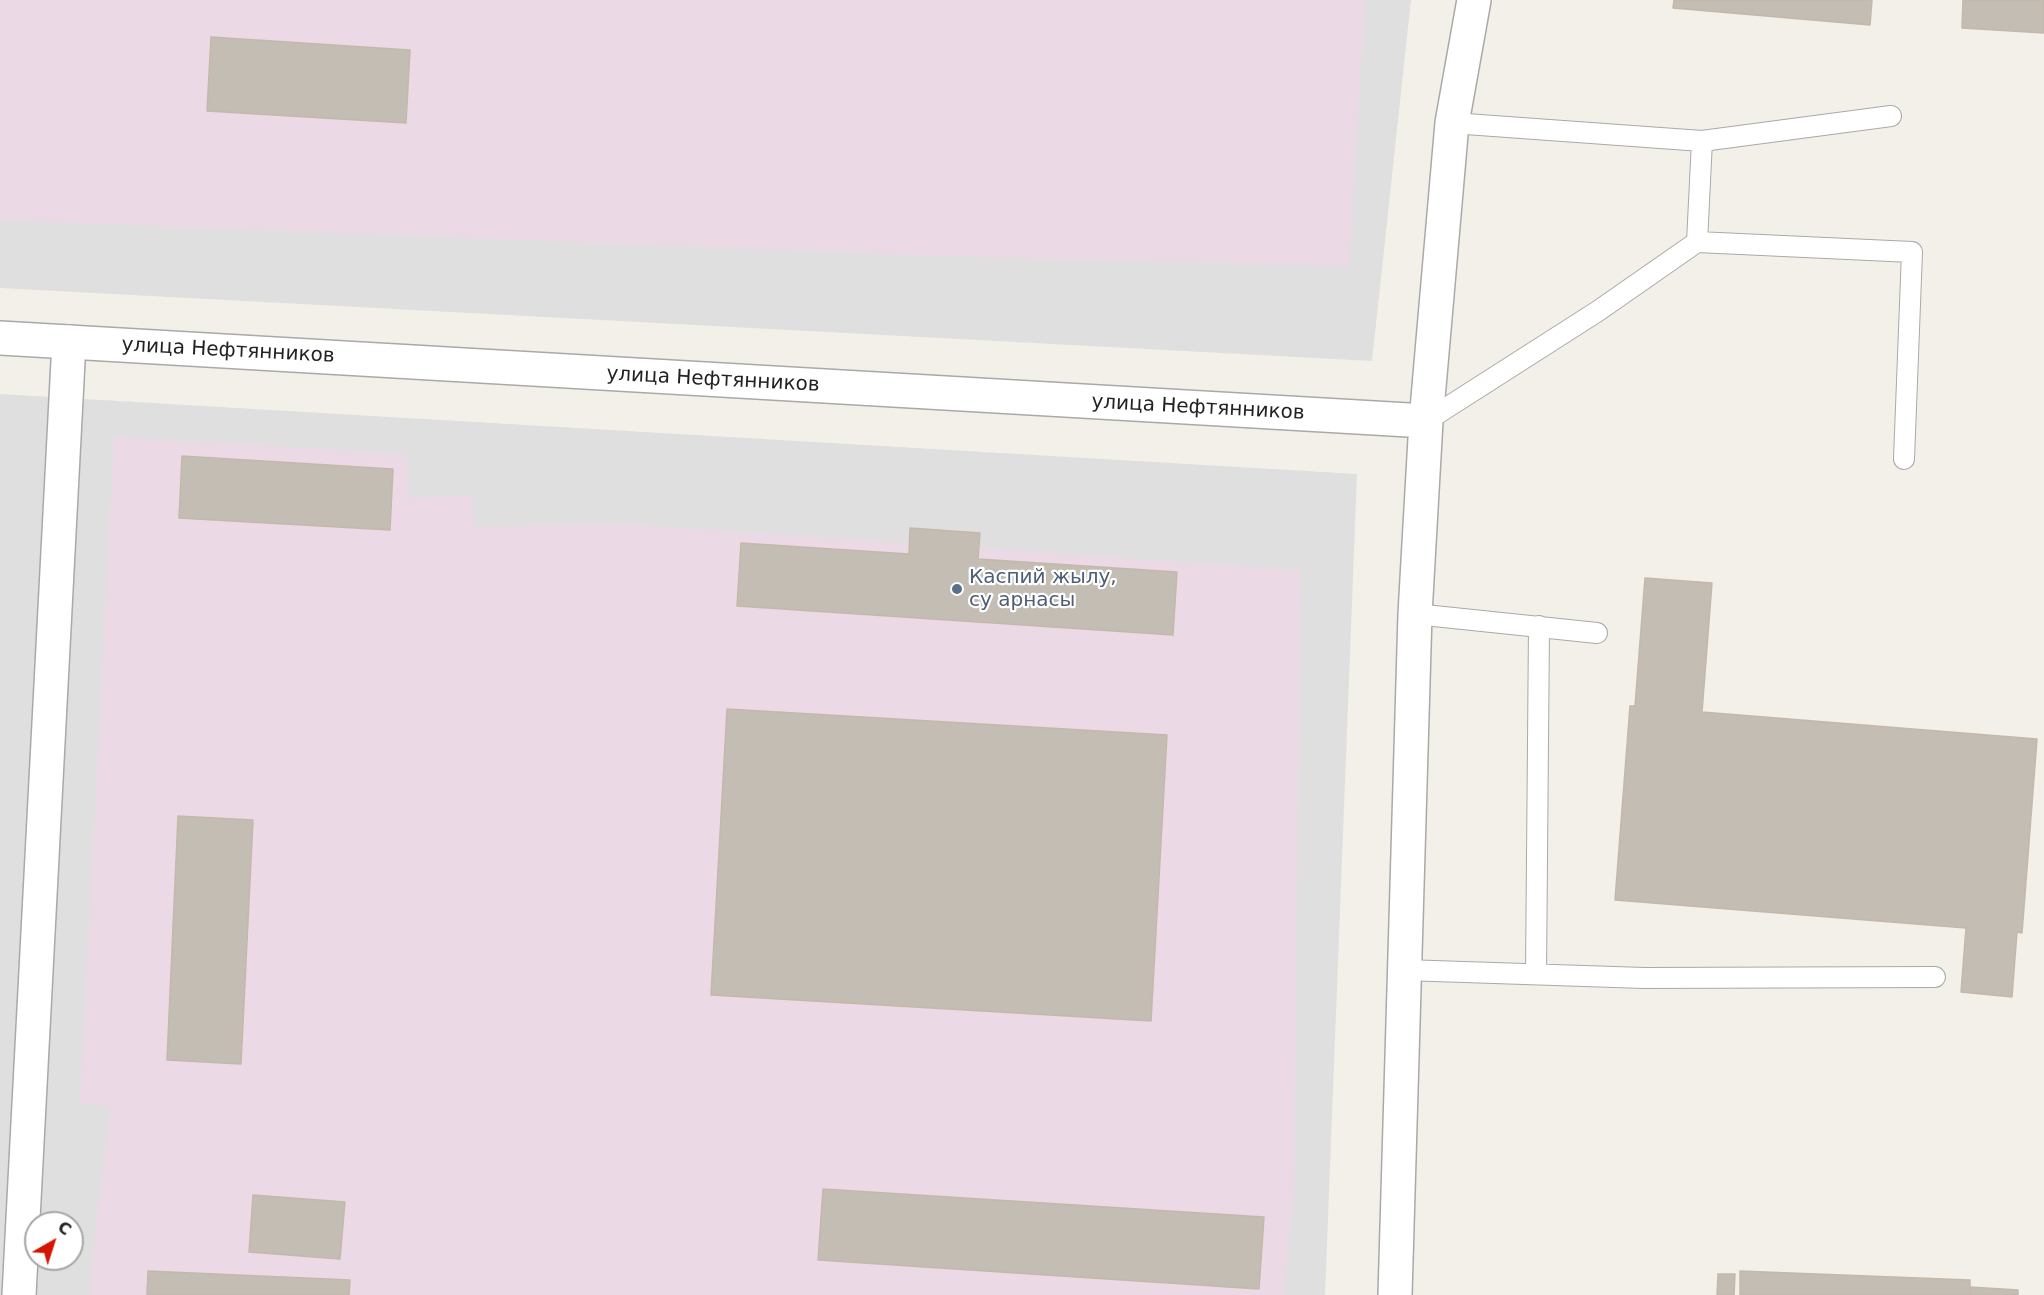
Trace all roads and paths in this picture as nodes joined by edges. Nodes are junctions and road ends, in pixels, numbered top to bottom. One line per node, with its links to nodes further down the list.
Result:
1 (1474, 0): 3 (street)
2 (1891, 116): 4 (lane)
3 (1452, 123): 4 (lane); 8 (street)
4 (1702, 141): 5 (lane)
5 (1696, 242): 8 (lane); 9 (lane)
6 (0, 338): 7 (street, улица Нефтянников)
7 (69, 342): 8 (street, улица Нефтянников); 16 (street)
8 (1426, 421): 10 (street)
9 (1904, 459)
10 (1415, 614): 11 (lane); 13 (street)
11 (1539, 626): 12 (lane); 14 (lane)
12 (1597, 633)
13 (1404, 970): 14 (lane); 17 (street)
14 (1536, 974): 15 (lane)
15 (1935, 977)
16 (19, 1295)
17 (1395, 1295)

